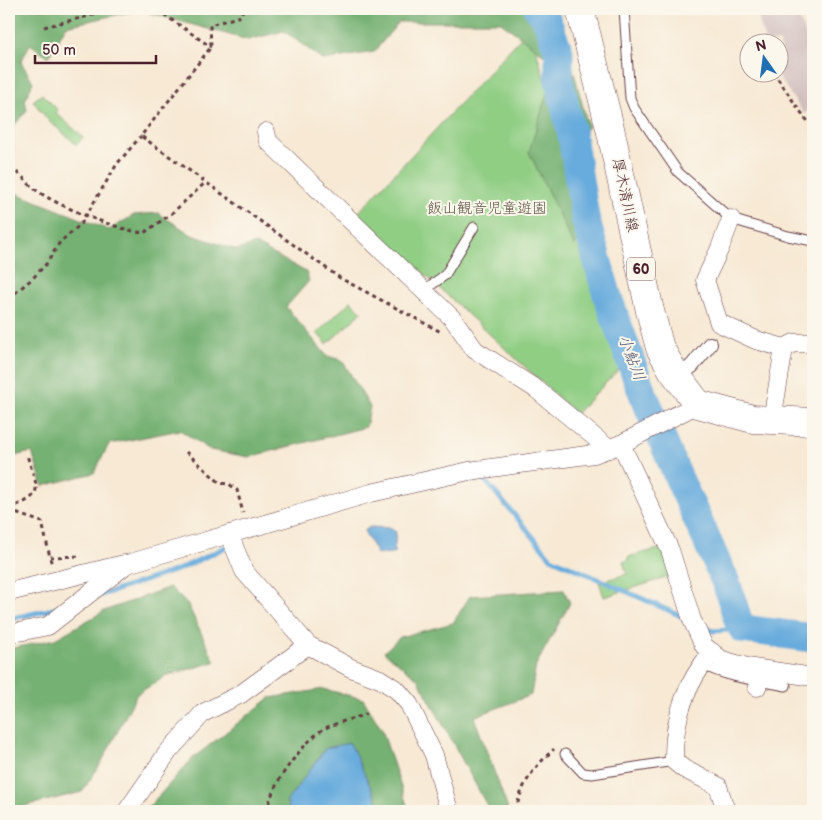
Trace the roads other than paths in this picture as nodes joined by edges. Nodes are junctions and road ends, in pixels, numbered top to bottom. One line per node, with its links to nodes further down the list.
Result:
1 (580, 9): 11 (main road, 厚木清川線 / 60)
2 (624, 9): 4 (lane)
3 (266, 132): 7 (street)
4 (731, 219): 6 (lane); 10 (street)
5 (474, 227): 7 (lane)
6 (813, 241)
7 (423, 290): 15 (street)
8 (813, 343): 10 (street)
9 (710, 344): 11 (street)
10 (784, 348): 13 (street)
11 (678, 377): 12 (main road, 厚木清川線 / 60)
12 (689, 408): 13 (main road); 15 (street)
13 (772, 420): 14 (main road)
14 (813, 422)
15 (620, 444): 16 (street); 21 (street)
16 (229, 534): 17 (street); 20 (street)
17 (127, 564): 18 (street); 19 (street)
18 (9, 592)
19 (9, 634)
20 (308, 645): 26 (street); 27 (street)
21 (706, 658): 22 (street); 23 (lane); 25 (street)
22 (813, 677)
23 (786, 686)
24 (565, 754): 25 (lane)
25 (674, 761): 28 (street)
26 (127, 811)
27 (449, 811)
28 (726, 811)

